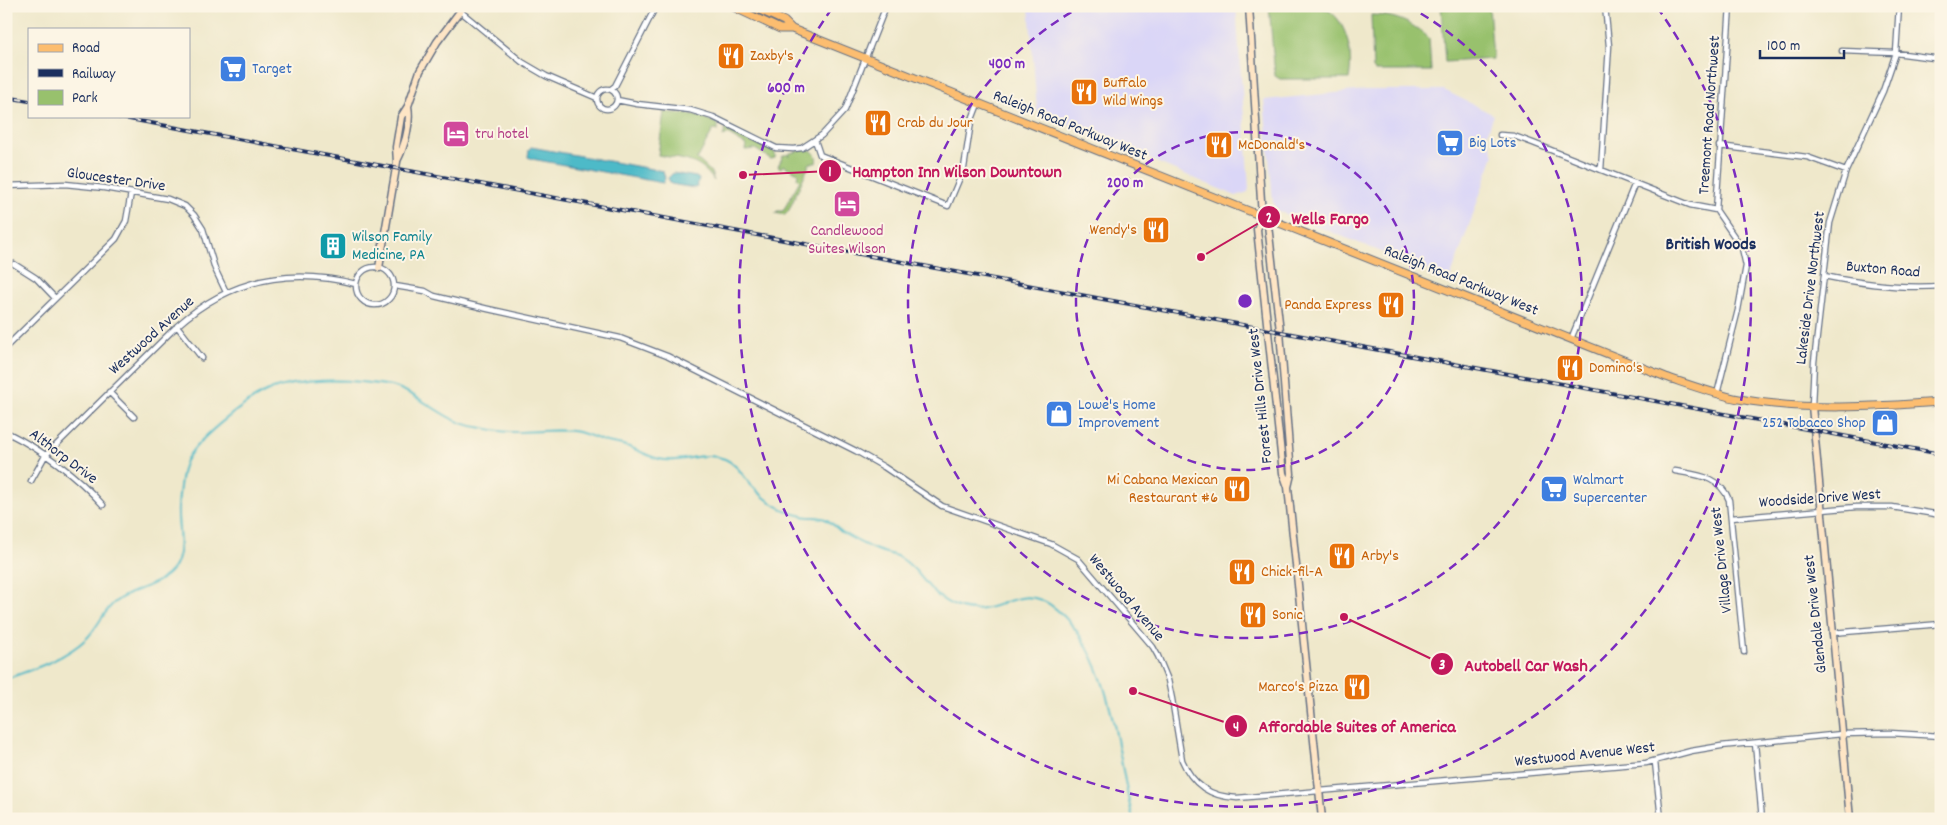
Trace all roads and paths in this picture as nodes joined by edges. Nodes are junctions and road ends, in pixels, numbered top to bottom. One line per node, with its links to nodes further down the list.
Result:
1 (731, 6): 10 (main road, Raleigh Road Parkway West)
2 (751, 6): 10 (main road, Raleigh Road Parkway West)
3 (886, 6): 13 (street)
4 (1250, 6): 28 (main road)
5 (1606, 6): 22 (street)
6 (1730, 6): 21 (street, Treemont Road Northwest)
7 (1898, 6): 12 (street, Lakeside Drive Northwest)
8 (656, 7): 15 (street)
9 (462, 9): 16 (street); 30 (main road)
10 (792, 29): 13 (main road, Raleigh Road Parkway West)
11 (1842, 51): 12 (street)
12 (1896, 53): 14 (street); 23 (street, Lakeside Drive Northwest)
13 (865, 59): 18 (main road, Raleigh Road Parkway West); 20 (street)
14 (1941, 59)
15 (611, 89): 16 (street); 17 (street)
16 (597, 98): 17 (street)
17 (617, 100): 20 (street)
18 (978, 104): 20 (street); 28 (main road, Raleigh Road Parkway West)
19 (1500, 134): 22 (street)
20 (815, 140)
21 (1720, 146): 23 (street); 27 (street, Treemont Road Northwest)
22 (1600, 170): 24 (street)
23 (1846, 171): 31 (street, Lakeside Drive Northwest)
24 (1635, 183): 27 (street); 38 (street)
25 (6, 186): 26 (street, Gloucester Drive)
26 (131, 193): 35 (street, Gloucester Drive); 36 (street)
27 (1716, 210): 42 (street, Treemont Road Northwest)
28 (1262, 217): 38 (main road, Raleigh Road Parkway West); 50 (main road, Forest Hills Drive West); 50 (main road, Forest Hills Drive West)
29 (14, 264): 36 (street)
30 (379, 268): 32 (street); 33 (street)
31 (1824, 276): 34 (street, Buxton Road); 44 (street, Lakeside Drive Northwest)
32 (356, 284): 33 (street); 35 (street, Westwood Avenue)
33 (394, 286): 62 (street, Westwood Avenue)
34 (1941, 286)
35 (226, 292): 37 (street, Westwood Avenue)
36 (55, 298): 39 (street)
37 (177, 326): 40 (street); 41 (street, Westwood Avenue)
38 (1571, 340): 42 (main road, Raleigh Road Parkway West)
39 (6, 348)
40 (202, 358)
41 (109, 392): 45 (street); 47 (street, Westwood Avenue)
42 (1717, 394): 44 (main road, Raleigh Road Parkway West)
43 (1941, 402): 44 (main road, Raleigh Road Parkway West)
44 (1812, 406): 52 (main road, Glendale Drive West)
45 (134, 417)
46 (6, 432): 47 (street, Althorp Drive)
47 (45, 456): 49 (street, Westwood Avenue); 51 (street, Althorp Drive)
48 (1675, 471): 54 (street, Village Drive West)
49 (31, 481)
50 (1288, 487): 62 (main road, Forest Hills Drive West)
51 (103, 505)
52 (1820, 509): 53 (street, Woodside Drive West); 54 (street, Woodside Drive West); 56 (main road, Glendale Drive West)
53 (1941, 515)
54 (1731, 518): 57 (street, Village Drive West)
55 (1941, 624): 56 (street)
56 (1832, 633): 58 (main road, Glendale Drive West)
57 (1744, 652)
58 (1842, 734): 59 (street, Westwood Avenue West); 60 (street, Westwood Avenue West); 66 (main road, Glendale Drive West)
59 (1941, 736)
60 (1755, 743): 61 (street, Westwood Avenue West); 65 (street)
61 (1655, 762): 62 (street, Westwood Avenue West); 64 (street)
62 (1319, 791): 63 (main road, Forest Hills Drive West)
63 (1322, 819)
64 (1661, 819)
65 (1762, 819)
66 (1850, 819)

